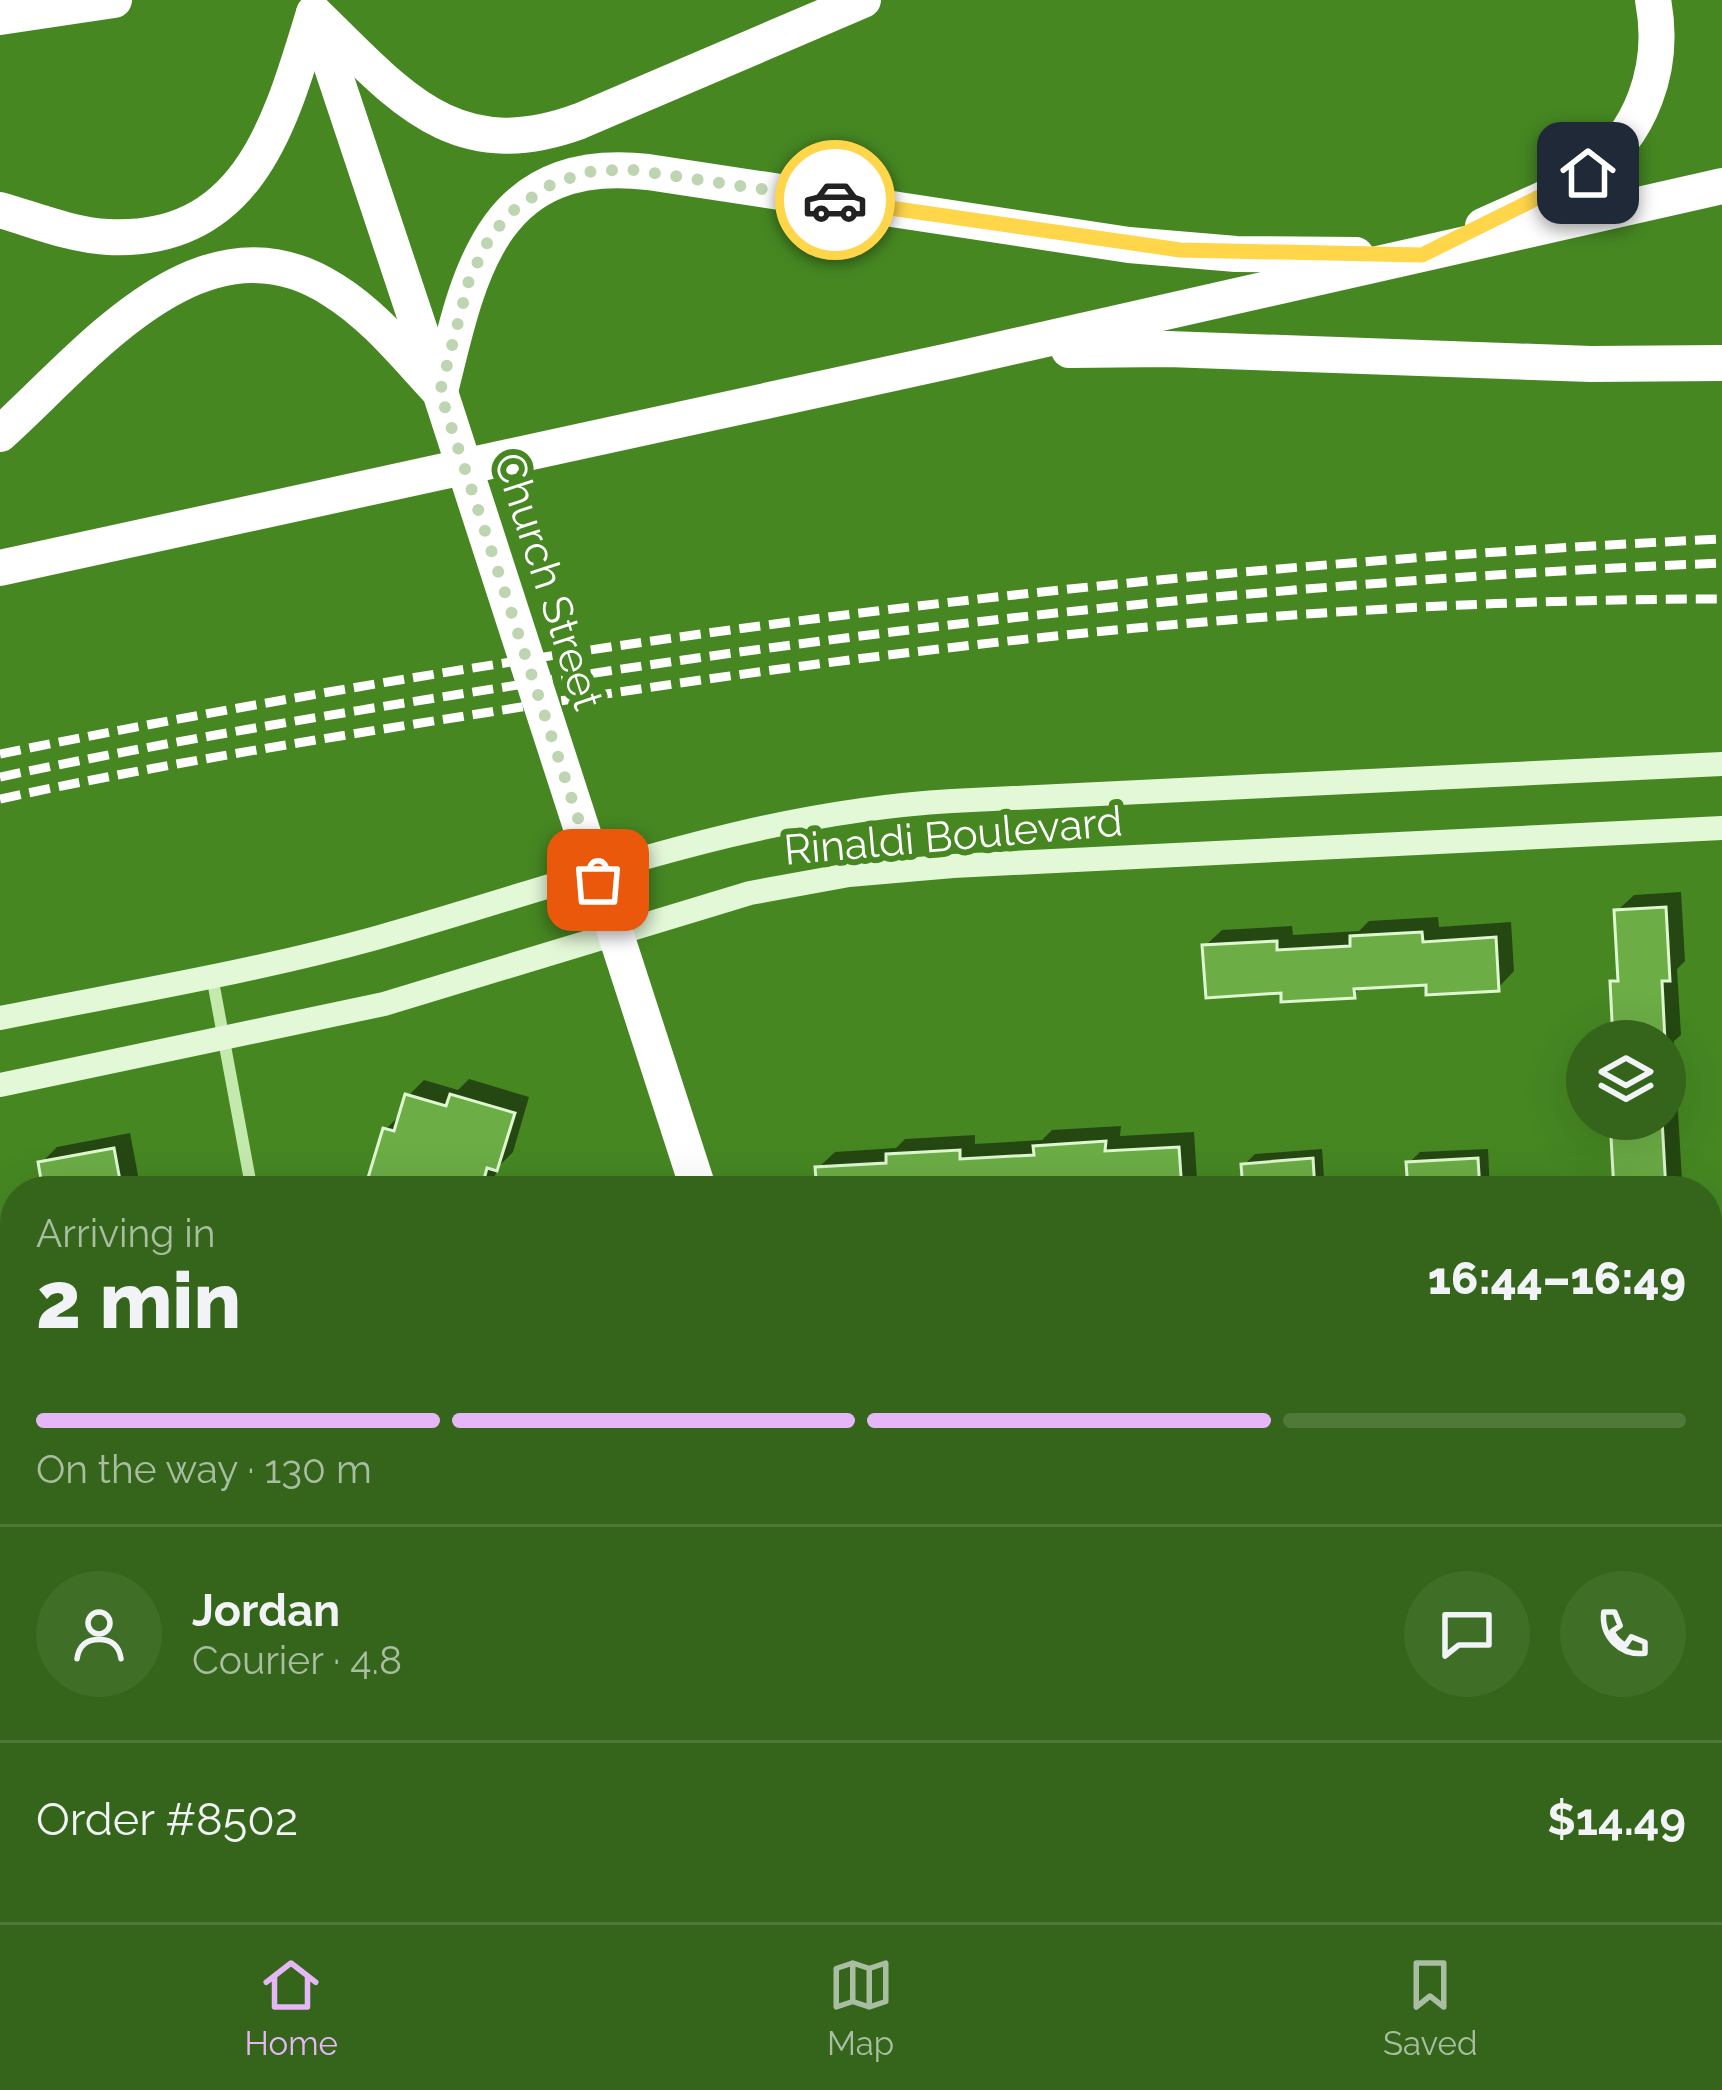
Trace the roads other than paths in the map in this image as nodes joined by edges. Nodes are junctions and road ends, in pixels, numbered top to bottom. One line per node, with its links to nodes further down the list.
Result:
1 (114, 0): 5 (highway)
2 (863, 0): 4 (highway)
3 (1653, 0): 8 (highway)
4 (312, 6): 7 (highway); 11 (highway, Church Street)
5 (0, 17)
6 (1722, 186): 8 (highway)
7 (0, 209)
8 (1422, 255): 9 (highway); 11 (highway)
9 (958, 359): 10 (highway); 13 (highway)
10 (1722, 363)
11 (440, 392): 12 (highway); 21 (highway, Church Street, bridge)
12 (0, 434)
13 (0, 568)
14 (1722, 764): 16 (street, Rinaldi Boulevard)
15 (1722, 828): 18 (street, Rinaldi Boulevard)
16 (212, 975): 17 (street, Rinaldi Boulevard); 18 (street)
17 (0, 1018)
18 (224, 1040): 19 (street, Rinaldi Boulevard); 20 (street)
19 (0, 1085)
20 (249, 1176)
21 (694, 1176)

